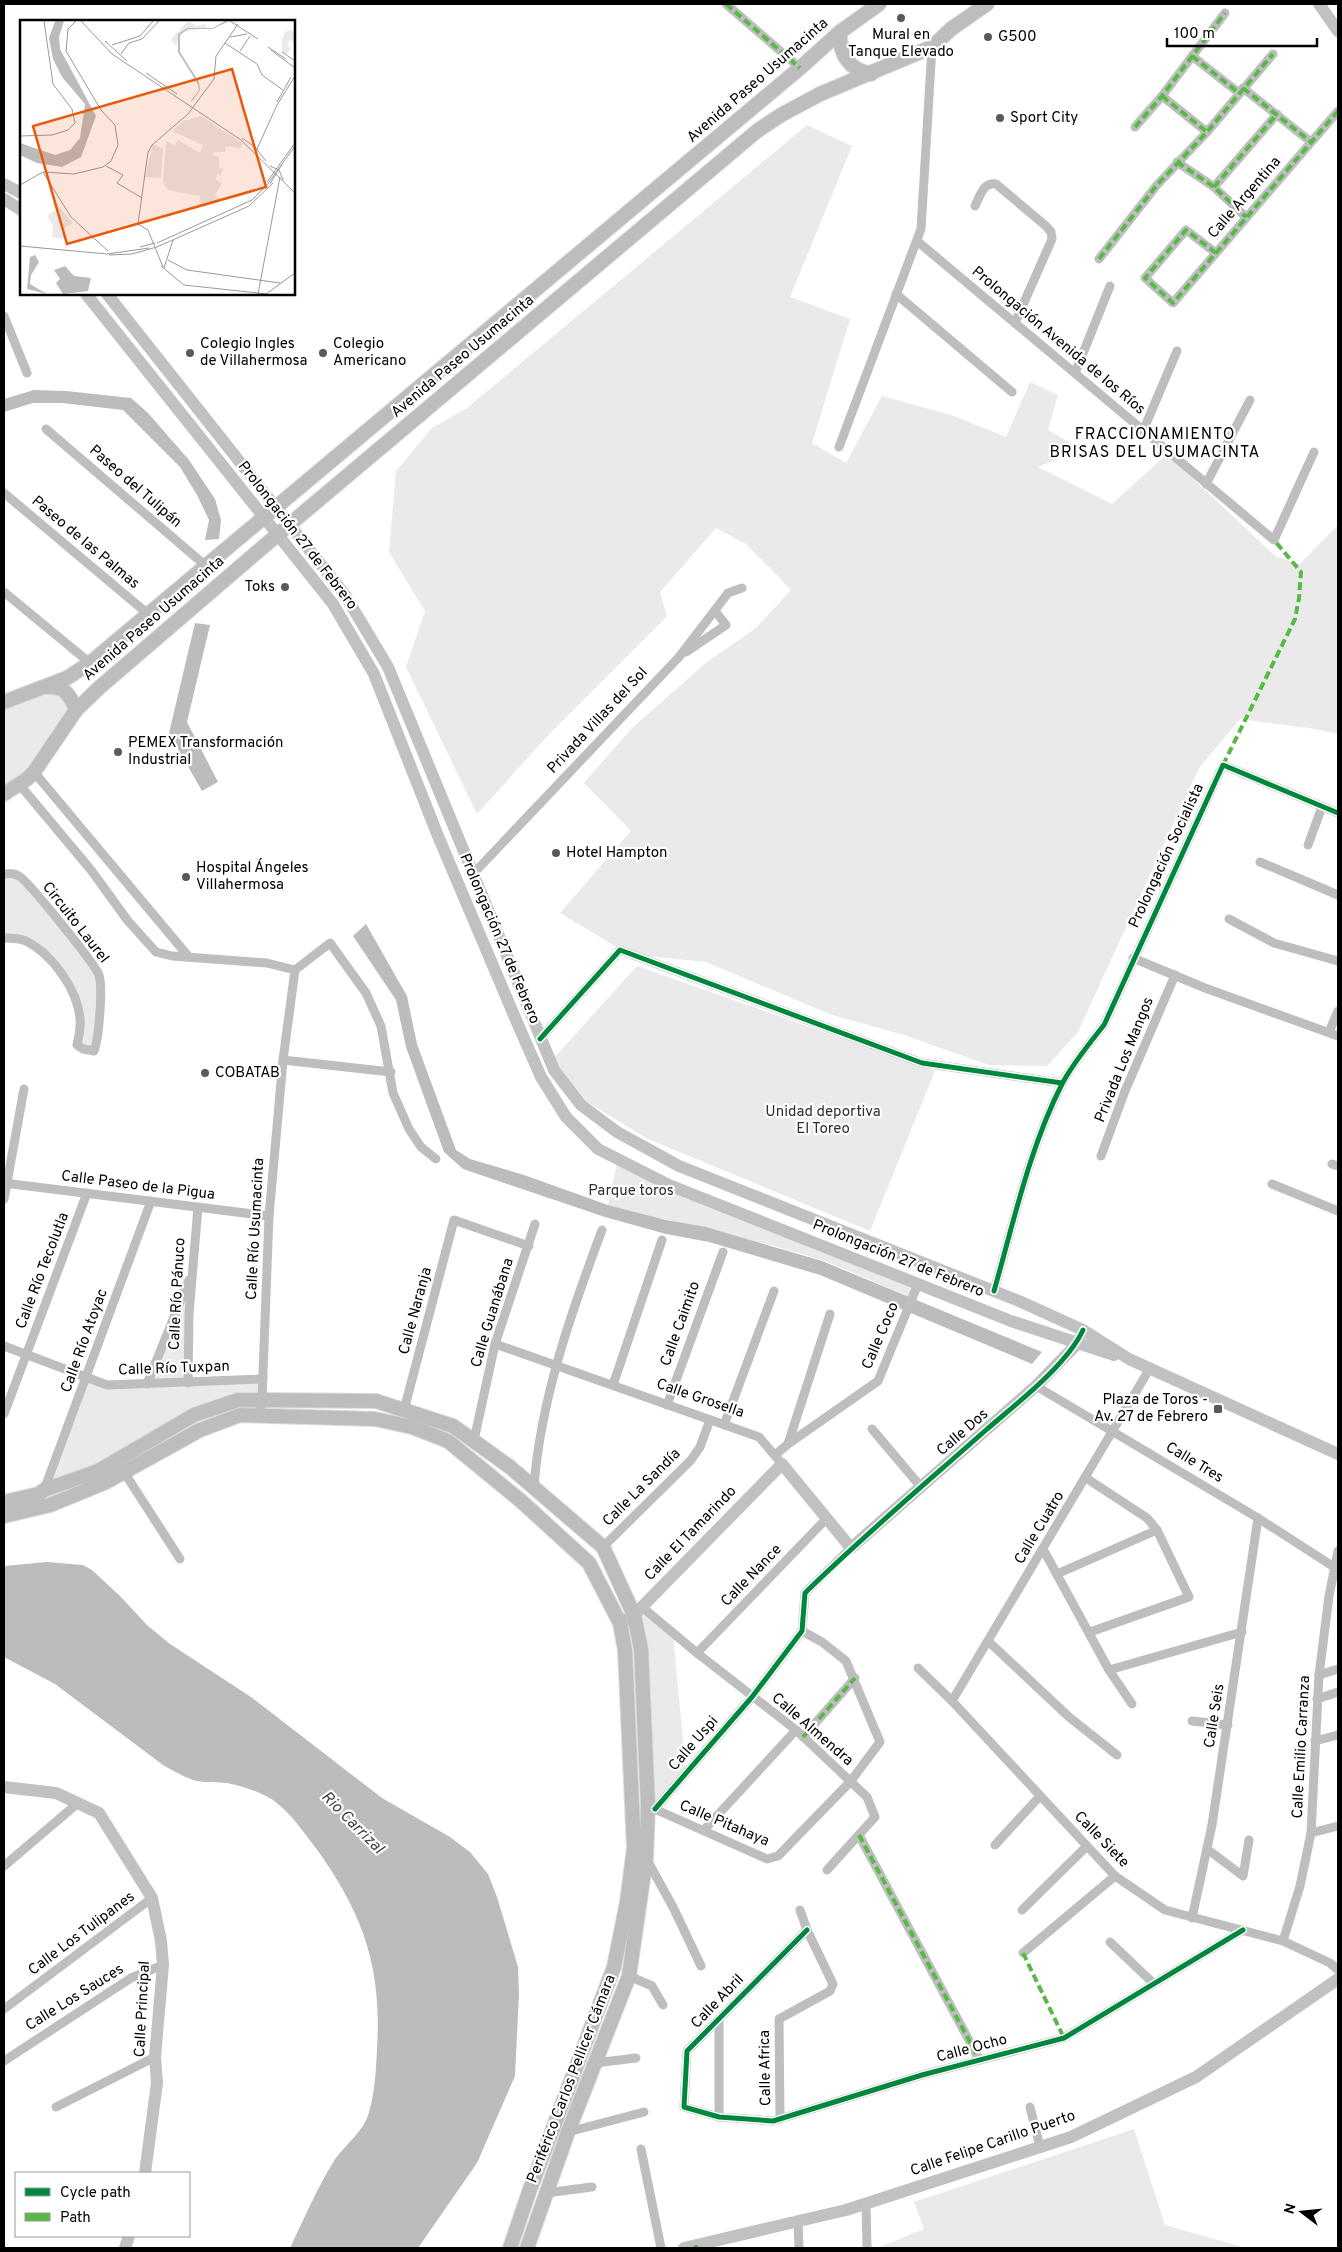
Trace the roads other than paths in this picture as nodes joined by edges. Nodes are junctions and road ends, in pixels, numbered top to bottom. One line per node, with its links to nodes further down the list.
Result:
1 (726, 4): 12 (street)
2 (879, 4): 5 (main road, Avenida Paseo Usumacinta)
3 (987, 4): 9 (main road, Avenida Paseo Usumacinta)
4 (1319, 4): 7 (main road)
5 (868, 8): 8 (main road, Avenida Paseo Usumacinta)
6 (1225, 12): 11 (street)
7 (1338, 31)
8 (840, 32): 12 (main road, Avenida Paseo Usumacinta); 13 (main road)
9 (932, 47): 13 (main road, Avenida Paseo Usumacinta); 29 (street)
10 (1273, 54): 14 (street)
11 (1192, 56): 14 (street); 15 (street)
12 (800, 68): 50 (main road, Avenida Paseo Usumacinta)
13 (872, 74): 52 (main road, Avenida Paseo Usumacinta)
14 (1241, 91): 17 (street); 19 (street)
15 (1162, 96): 18 (street); 19 (street)
16 (1338, 112): 20 (street, Calle Argentina)
17 (1277, 114): 20 (street); 23 (street)
18 (1134, 127)
19 (1207, 132): 21 (street)
20 (1311, 142): 28 (street, Calle Argentina)
21 (1177, 162): 23 (street); 31 (street)
22 (4, 184): 24 (main road)
23 (1214, 187): 28 (street)
24 (20, 192)
25 (4, 199): 27 (main road)
26 (975, 206): 37 (street)
27 (20, 209)
28 (1246, 217): 30 (street, Calle Argentina)
29 (917, 241): 33 (street); 37 (street, Prolongación Avenida de los Ríos)
30 (1216, 253): 30 (street, Calle Argentina)
31 (1099, 259)
32 (1110, 286): 41 (street)
33 (896, 294): 42 (street); 46 (street)
34 (87, 295): 51 (main road, Prolongación 27 de Febrero)
35 (108, 295): 50 (main road, Prolongación 27 de Febrero)
36 (4, 316): 38 (street)
37 (1015, 323): 41 (street, Prolongación Avenida de los Ríos)
38 (8, 339): 40 (street)
39 (1177, 350): 45 (street)
40 (28, 373)
41 (1075, 373): 45 (street, Prolongación Avenida de los Ríos)
42 (1012, 392)
43 (1250, 400): 48 (street)
44 (46, 429): 54 (street, Paseo del Tulipán)
45 (1143, 431): 48 (street, Prolongación Avenida de los Ríos)
46 (840, 447)
47 (1314, 452): 48 (street, Prolongación Avenida de los Ríos)
48 (1206, 484)
49 (4, 493): 58 (street, Paseo de las Palmas)
50 (276, 509): 51 (main road, Avenida Paseo Usumacinta); 52 (main road, Prolongación 27 de Febrero)
51 (263, 518): 53 (main road, Prolongación 27 de Febrero); 54 (main road, Avenida Paseo Usumacinta)
52 (289, 525): 53 (main road, Avenida Paseo Usumacinta); 72 (main road, Prolongación 27 de Febrero)
53 (277, 535): 63 (main road, Avenida Paseo Usumacinta); 105 (main road, Prolongación 27 de Febrero)
54 (206, 566): 58 (main road, Avenida Paseo Usumacinta)
55 (742, 588): 57 (street, Privada Villas del Sol)
56 (4, 592): 60 (street)
57 (714, 611): 59 (street, Privada Villas del Sol); 59 (street)
58 (148, 614): 60 (main road, Avenida Paseo Usumacinta)
59 (679, 657): 72 (street, Privada Villas del Sol)
60 (90, 663): 61 (main road, Avenida Paseo Usumacinta)
61 (44, 687): 62 (main road, Avenida Paseo Usumacinta); 63 (main road)
62 (6, 698)
63 (76, 710): 64 (main road, Avenida Paseo Usumacinta)
64 (34, 772): 65 (main road, Avenida Paseo Usumacinta); 76 (street)
65 (19, 784): 66 (main road, Avenida Paseo Usumacinta); 76 (street)
66 (4, 794)
67 (1322, 807): 68 (street); 69 (street); 77 (street, Prolongación Socialista)
68 (1338, 812)
69 (1308, 845)
70 (1260, 862): 73 (street)
71 (4, 874): 75 (street, Circuito Laurel)
72 (473, 874): 84 (main road, Prolongación 27 de Febrero)
73 (1338, 895)
74 (1229, 919): 78 (street)
75 (4, 938)
76 (188, 956): 79 (street)
77 (1133, 958): 80 (street); 87 (street, Prolongación Socialista)
78 (1338, 961)
79 (295, 970): 85 (street, Calle Río Usumacinta); 86 (street)
80 (1175, 975): 82 (street); 89 (street, Privada Los Mangos)
81 (1338, 1011): 82 (street)
82 (1329, 1032): 83 (street)
83 (1338, 1036)
84 (540, 1039): 87 (street); 107 (main road, Prolongación 27 de Febrero)
85 (283, 1060): 86 (street); 98 (street, Calle Río Usumacinta)
86 (391, 1072): 90 (street)
87 (1062, 1083): 107 (street, Prolongación Socialista)
88 (24, 1089): 91 (street)
89 (1101, 1156)
90 (436, 1159)
91 (5, 1184): 93 (street, Calle Paseo de la Pigua); 94 (street)
92 (1272, 1184): 97 (street)
93 (87, 1193): 95 (street, Calle Paseo de la Pigua); 113 (street, Calle Río Tecolutla)
94 (4, 1200)
95 (152, 1201): 96 (street, Calle Paseo de la Pigua); 117 (street, Calle Río Atoyac)
96 (198, 1207): 98 (street, Calle Paseo de la Pigua); 104 (street, Calle Río Pánuco)
97 (1338, 1211)
98 (269, 1216): 118 (street, Calle Río Usumacinta)
99 (535, 1224): 102 (street, Calle Guanábana)
100 (602, 1230): 115 (street)
101 (662, 1240): 121 (street)
102 (529, 1246): 110 (street, Calle Guanábana); 125 (street, Calle Naranja)
103 (723, 1252): 124 (street, Calle Caimito)
104 (193, 1270): 119 (street, Calle Río Pánuco); 120 (street)
105 (918, 1284): 111 (main road, Prolongación 27 de Febrero); 133 (street, Calle Coco)
106 (774, 1291): 129 (street)
107 (994, 1291): 109 (main road, Prolongación 27 de Febrero)
108 (830, 1314): 133 (street)
109 (1083, 1330): 111 (main road, Calle Dos); 114 (main road, Prolongación 27 de Febrero)
110 (495, 1344): 115 (street, Calle Grosella); 132 (street, Calle Guanábana)
111 (1077, 1344): 114 (main road, Prolongación 27 de Febrero); 122 (main road, Calle Dos)
112 (4, 1346): 113 (street, Calle Río Tuxpan)
113 (26, 1354): 117 (street, Calle Río Tuxpan); 126 (street, Calle Río Tecolutla)
114 (1129, 1359): 116 (main road)
115 (556, 1366): 121 (street, Calle Grosella); 138 (street)
116 (1150, 1368): 131 (street, Calle Cuatro); 134 (main road)
117 (86, 1377): 120 (street, Calle Río Tuxpan); 140 (street, Calle Río Atoyac)
118 (263, 1380): 119 (street, Calle Río Tuxpan); 123 (street, Calle Río Usumacinta)
119 (188, 1383): 120 (street, Calle Río Tuxpan)
120 (147, 1384)
121 (613, 1385): 124 (street, Calle Grosella)
122 (1036, 1386): 131 (street, Calle Tres); 139 (main road, Calle Dos)
123 (262, 1399): 125 (main road, Periférico Carlos Pellicer Cámara); 127 (street, Calle Río Usumacinta); 140 (main road, Periférico Carlos Pellicer Cámara)
124 (667, 1405): 128 (street, Calle Grosella)
125 (404, 1410): 132 (main road, Periférico Carlos Pellicer Cámara)
126 (4, 1414)
127 (260, 1416): 136 (main road, Periférico Carlos Pellicer Cámara); 154 (main road, Periférico Carlos Pellicer Cámara)
128 (710, 1420): 129 (street, Calle Grosella); 146 (street, Calle La Sandía)
129 (724, 1425): 135 (street, Calle Grosella)
130 (872, 1429): 139 (street)
131 (1113, 1430): 137 (street, Calle Cuatro); 144 (street, Calle Tres)
132 (474, 1440): 138 (main road, Periférico Carlos Pellicer Cámara)
133 (788, 1444): 135 (street, Calle Coco)
134 (1338, 1454)
135 (779, 1460): 143 (main road, Calle Grosella); 153 (main road, Calle El Tamarindo)
136 (124, 1472): 142 (main road, Periférico Carlos Pellicer Cámara); 150 (street)
137 (1086, 1478): 145 (street); 148 (street, Calle Cuatro)
138 (534, 1486): 146 (main road, Periférico Carlos Pellicer Cámara)
139 (921, 1487): 147 (main road, Calle Dos)
140 (44, 1490): 141 (main road, Periférico Carlos Pellicer Cámara)
141 (4, 1502)
142 (4, 1516)
143 (827, 1518): 147 (main road, Calle Grosella); 159 (street, Calle Nance)
144 (1258, 1518): 151 (street, Calle Tres); 157 (street, Calle Seis)
145 (1157, 1530): 152 (street); 156 (street)
146 (603, 1547): 153 (main road, Periférico Carlos Pellicer Cámara)
147 (851, 1548): 155 (street)
148 (1043, 1549): 152 (street); 158 (street, Calle Cuatro)
149 (1338, 1551): 151 (street, Calle Emilio Carranza)
150 (180, 1558)
151 (1334, 1567): 163 (street, Calle Emilio Carranza)
152 (1057, 1574): 156 (street)
153 (638, 1611): 154 (main road, Calle El Tamarindo); 159 (street, Calle Almendra); 180 (main road, Periférico Carlos Pellicer Cámara)
154 (620, 1623): 231 (main road, Periférico Carlos Pellicer Cámara)
155 (802, 1631): 164 (street); 166 (street, Calle Uspi)
156 (1090, 1632): 162 (street)
157 (1242, 1632): 162 (street); 171 (street, Calle Seis)
158 (988, 1641): 168 (street, Calle Cuatro); 175 (street)
159 (696, 1653): 166 (street, Calle Almendra)
160 (918, 1668): 168 (street, Calle Siete)
161 (1338, 1669): 163 (street)
162 (1109, 1670): 169 (street)
163 (1319, 1675): 167 (street, Calle Emilio Carranza)
164 (855, 1678): 172 (street); 176 (street, Calle Pitahaya)
165 (1338, 1692): 167 (street)
166 (752, 1697): 172 (street, Calle Almendra); 180 (street, Calle Uspi)
167 (1317, 1699): 174 (street, Calle Emilio Carranza)
168 (952, 1701): 178 (street, Calle Siete)
169 (1132, 1704)
170 (1192, 1720): 171 (street)
171 (1228, 1725): 188 (street, Calle Seis)
172 (799, 1734): 176 (street, Calle Almendra); 182 (street)
173 (1338, 1735): 174 (street)
174 (1316, 1741): 183 (street, Calle Emilio Carranza)
175 (1117, 1755)
176 (850, 1782): 182 (street, Calle Pitahaya); 184 (street, Calle Almendra)
177 (4, 1787): 179 (main road, Calle Principal)
178 (1040, 1796): 186 (street); 187 (street, Calle Siete)
179 (78, 1803): 190 (street); 193 (main road, Calle Principal)
180 (652, 1807): 182 (street, Calle Pitahaya); 189 (main road, Periférico Carlos Pellicer Cámara)
181 (1338, 1826): 183 (street)
182 (704, 1830)
183 (1312, 1834): 199 (street, Calle Emilio Carranza)
184 (859, 1835): 191 (street, Calle Almendra); 213 (street)
185 (1250, 1840): 188 (street)
186 (995, 1845)
187 (1086, 1846): 192 (street, Calle Siete); 195 (street)
188 (1207, 1849): 196 (street, Calle Seis)
189 (646, 1858): 203 (street); 205 (main road, Periférico Carlos Pellicer Cámara)
190 (4, 1866)
191 (827, 1870)
192 (1114, 1876): 196 (street, Calle Siete); 201 (street)
193 (152, 1898): 202 (main road, Calle Principal); 209 (street, Calle Los Tulipanes)
194 (800, 1910): 197 (street)
195 (1022, 1910)
196 (1192, 1918): 198 (street, Calle Siete)
197 (806, 1930): 210 (street, Calle Abril); 221 (street, Calle Africa)
198 (1243, 1930): 199 (street, Calle Siete); 207 (street, Calle Ocho)
199 (1283, 1941): 204 (street, Calle Siete)
200 (1110, 1942): 207 (street)
201 (1023, 1953)
202 (163, 1965): 211 (main road, Calle Principal); 214 (street, Calle Los Sauces)
203 (701, 1966)
204 (1338, 1970)
205 (629, 1976): 208 (street); 215 (main road, Periférico Carlos Pellicer Cámara)
206 (1338, 1979): 223 (main road, Calle Felipe Carillo Puerto)
207 (1153, 1983): 213 (street, Calle Ocho)
208 (663, 2005)
209 (4, 2009)
210 (719, 2020): 217 (street, Calle Abril); 220 (street)
211 (155, 2057): 216 (street); 225 (main road, Calle Principal)
212 (636, 2058): 215 (street)
213 (979, 2059): 221 (street, Calle Ocho)
214 (4, 2060)
215 (595, 2063): 222 (main road, Periférico Carlos Pellicer Cámara)
216 (56, 2106)
217 (684, 2107): 220 (street, Calle Ocho)
218 (1030, 2107): 223 (street)
219 (644, 2112): 222 (street)
220 (719, 2117): 221 (street, Calle Ocho)
221 (780, 2118)
222 (568, 2132): 227 (main road, Periférico Carlos Pellicer Cámara)
223 (1040, 2147): 228 (main road, Calle Felipe Carillo Puerto)
224 (641, 2150): 233 (street)
225 (146, 2172)
226 (592, 2187): 227 (street)
227 (546, 2193): 232 (main road, Periférico Carlos Pellicer Cámara)
228 (866, 2204): 229 (main road, Calle Felipe Carillo Puerto); 235 (street)
229 (798, 2222): 230 (main road, Calle Felipe Carillo Puerto); 234 (street)
230 (692, 2247)
231 (510, 2248)
232 (527, 2248)
233 (660, 2248)
234 (799, 2248)
235 (867, 2248)

